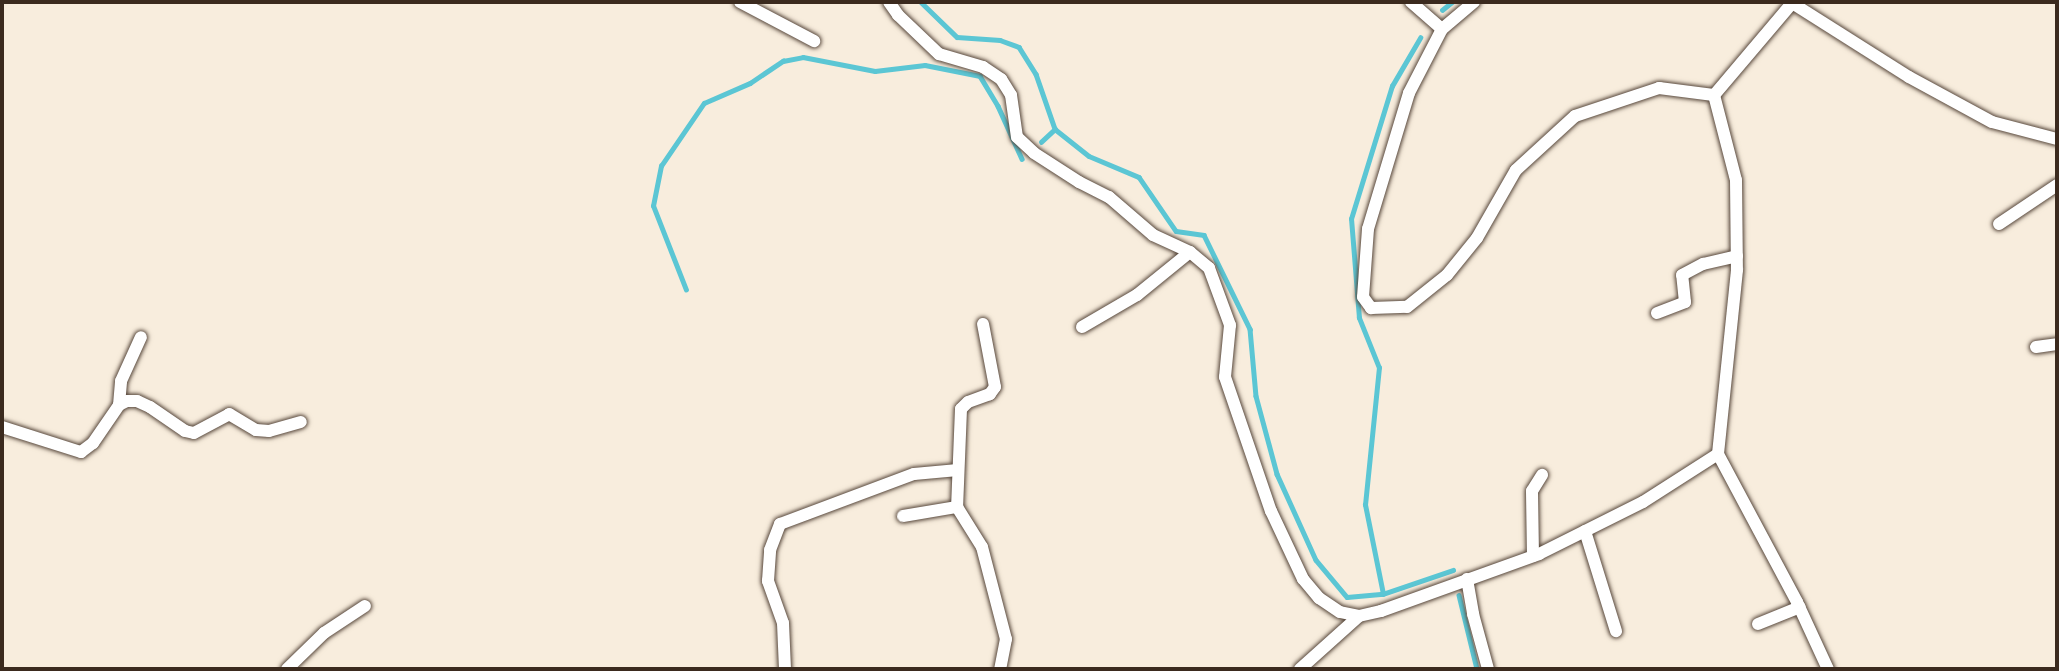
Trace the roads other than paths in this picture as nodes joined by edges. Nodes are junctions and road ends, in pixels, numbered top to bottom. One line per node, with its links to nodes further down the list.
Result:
1 (740, 2): 7 (street)
2 (889, 2): 12 (street)
3 (1410, 2): 6 (street)
4 (1474, 2): 6 (street)
5 (1793, 3): 8 (street); 9 (street)
6 (1442, 29): 8 (street)
7 (814, 41)
8 (1714, 95): 13 (street)
9 (2057, 139)
10 (2057, 185): 11 (street)
11 (1999, 224)
12 (1190, 252): 16 (street); 33 (street)
13 (1737, 256): 14 (street); 23 (street)
14 (1657, 313)
15 (984, 324): 24 (street)
16 (1082, 327)
17 (141, 337): 20 (street)
18 (2057, 344): 19 (street)
19 (2036, 347)
20 (119, 405): 21 (street); 22 (street)
21 (301, 422)
22 (2, 427)
23 (1718, 454): 28 (street); 32 (street)
24 (958, 470): 26 (street); 37 (street)
25 (1542, 475): 29 (street)
26 (957, 507): 27 (street); 38 (street)
27 (903, 516)
28 (1585, 531): 29 (street); 35 (street)
29 (1533, 556): 30 (street)
30 (1467, 579): 33 (street); 40 (street)
31 (365, 606): 36 (street)
32 (1800, 607): 34 (street); 41 (street)
33 (1359, 616): 39 (street)
34 (1758, 624)
35 (1616, 631)
36 (287, 669)
37 (785, 669)
38 (1000, 669)
39 (1300, 669)
40 (1488, 669)
41 (1828, 669)

